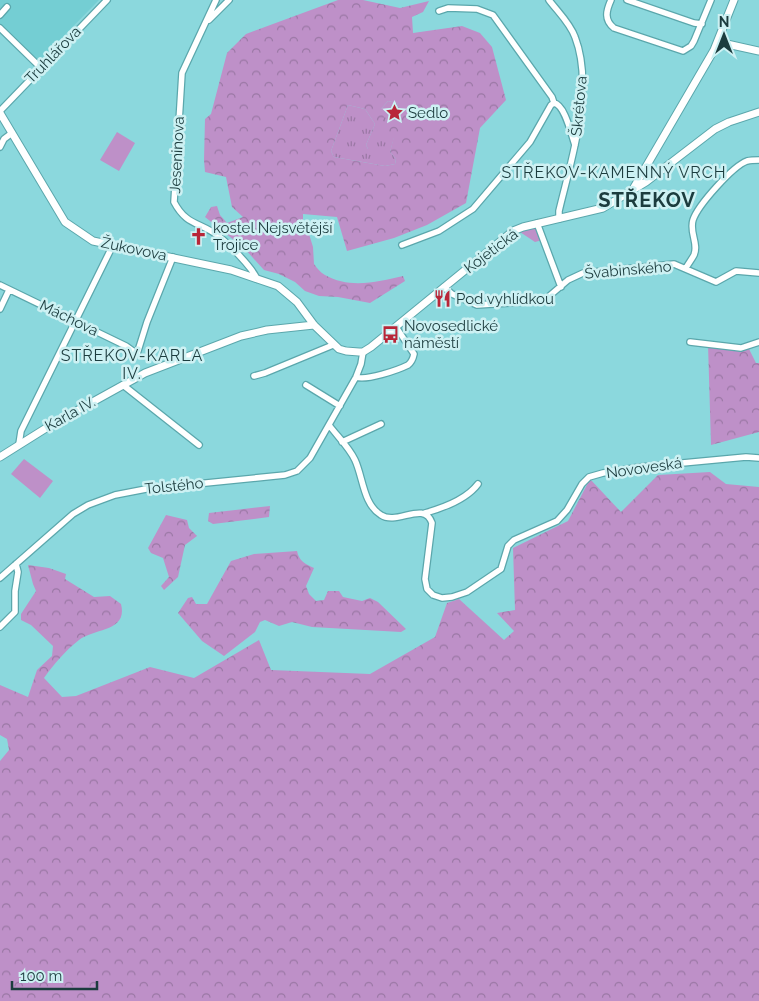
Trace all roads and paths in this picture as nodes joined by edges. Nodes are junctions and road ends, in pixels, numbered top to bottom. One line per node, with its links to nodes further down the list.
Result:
1 (107, 0): 17 (street, Truhlářova)
2 (216, 0): 13 (street, Jeseninova)
3 (228, 0): 13 (street)
4 (548, 0): 22 (street, Škrétova)
5 (611, 0): 12 (street)
6 (711, 0): 12 (street)
7 (734, 0): 15 (street)
8 (631, 1): 12 (street)
9 (7, 7): 11 (street)
10 (439, 10): 18 (street)
11 (0, 15)
12 (702, 24)
13 (205, 25): 33 (street, Jeseninova)
14 (0, 28): 17 (street)
15 (718, 42): 16 (street); 25 (street)
16 (759, 51)
17 (41, 68): 19 (street, Truhlářova)
18 (554, 103): 22 (street); 29 (street)
19 (0, 112): 21 (street, Žukovova)
20 (759, 112): 25 (street, Kojetická)
21 (12, 133): 23 (street); 28 (street, Žukovova)
22 (575, 145): 26 (street, Škrétova)
23 (0, 146)
24 (759, 160): 31 (street)
25 (632, 191): 26 (street, Kojetická)
26 (559, 219): 27 (street, Kojetická)
27 (538, 224): 35 (street, Kojetická); 36 (street)
28 (113, 245): 30 (street, Žukovova); 39 (street)
29 (402, 245)
30 (173, 258): 33 (street, Žukovova); 39 (street, Máchova)
31 (686, 268): 32 (street, Švabinského); 36 (street, Švabinského)
32 (759, 273)
33 (257, 279): 40 (street, Žukovova)
34 (0, 285): 37 (street, Máchova)
35 (444, 287): 36 (street, Švabinského); 41 (street, Kojetická)
36 (561, 287)
37 (9, 290): 38 (street); 39 (street, Máchova)
38 (0, 308)
39 (75, 321): 54 (street)
40 (314, 325): 44 (street); 48 (street, Karla IV.)
41 (396, 326): 45 (street); 47 (street)
42 (690, 342): 43 (street)
43 (759, 342)
44 (333, 344): 45 (street); 46 (street)
45 (363, 352): 47 (street)
46 (254, 376)
47 (356, 377): 50 (street)
48 (123, 385): 54 (street, Karla IV.); 55 (street)
49 (306, 385): 50 (street)
50 (340, 406): 52 (street, Tolstého)
51 (381, 424): 53 (street)
52 (329, 425): 53 (street); 60 (street, Tolstého)
53 (342, 442): 59 (street)
54 (19, 444): 56 (street, Karla IV.)
55 (199, 445)
56 (0, 457)
57 (759, 458): 59 (street, Novoveská)
58 (478, 484): 59 (street)
59 (424, 513)
60 (16, 564): 61 (street, Tolstého); 62 (street)
61 (0, 578)
62 (0, 628)

